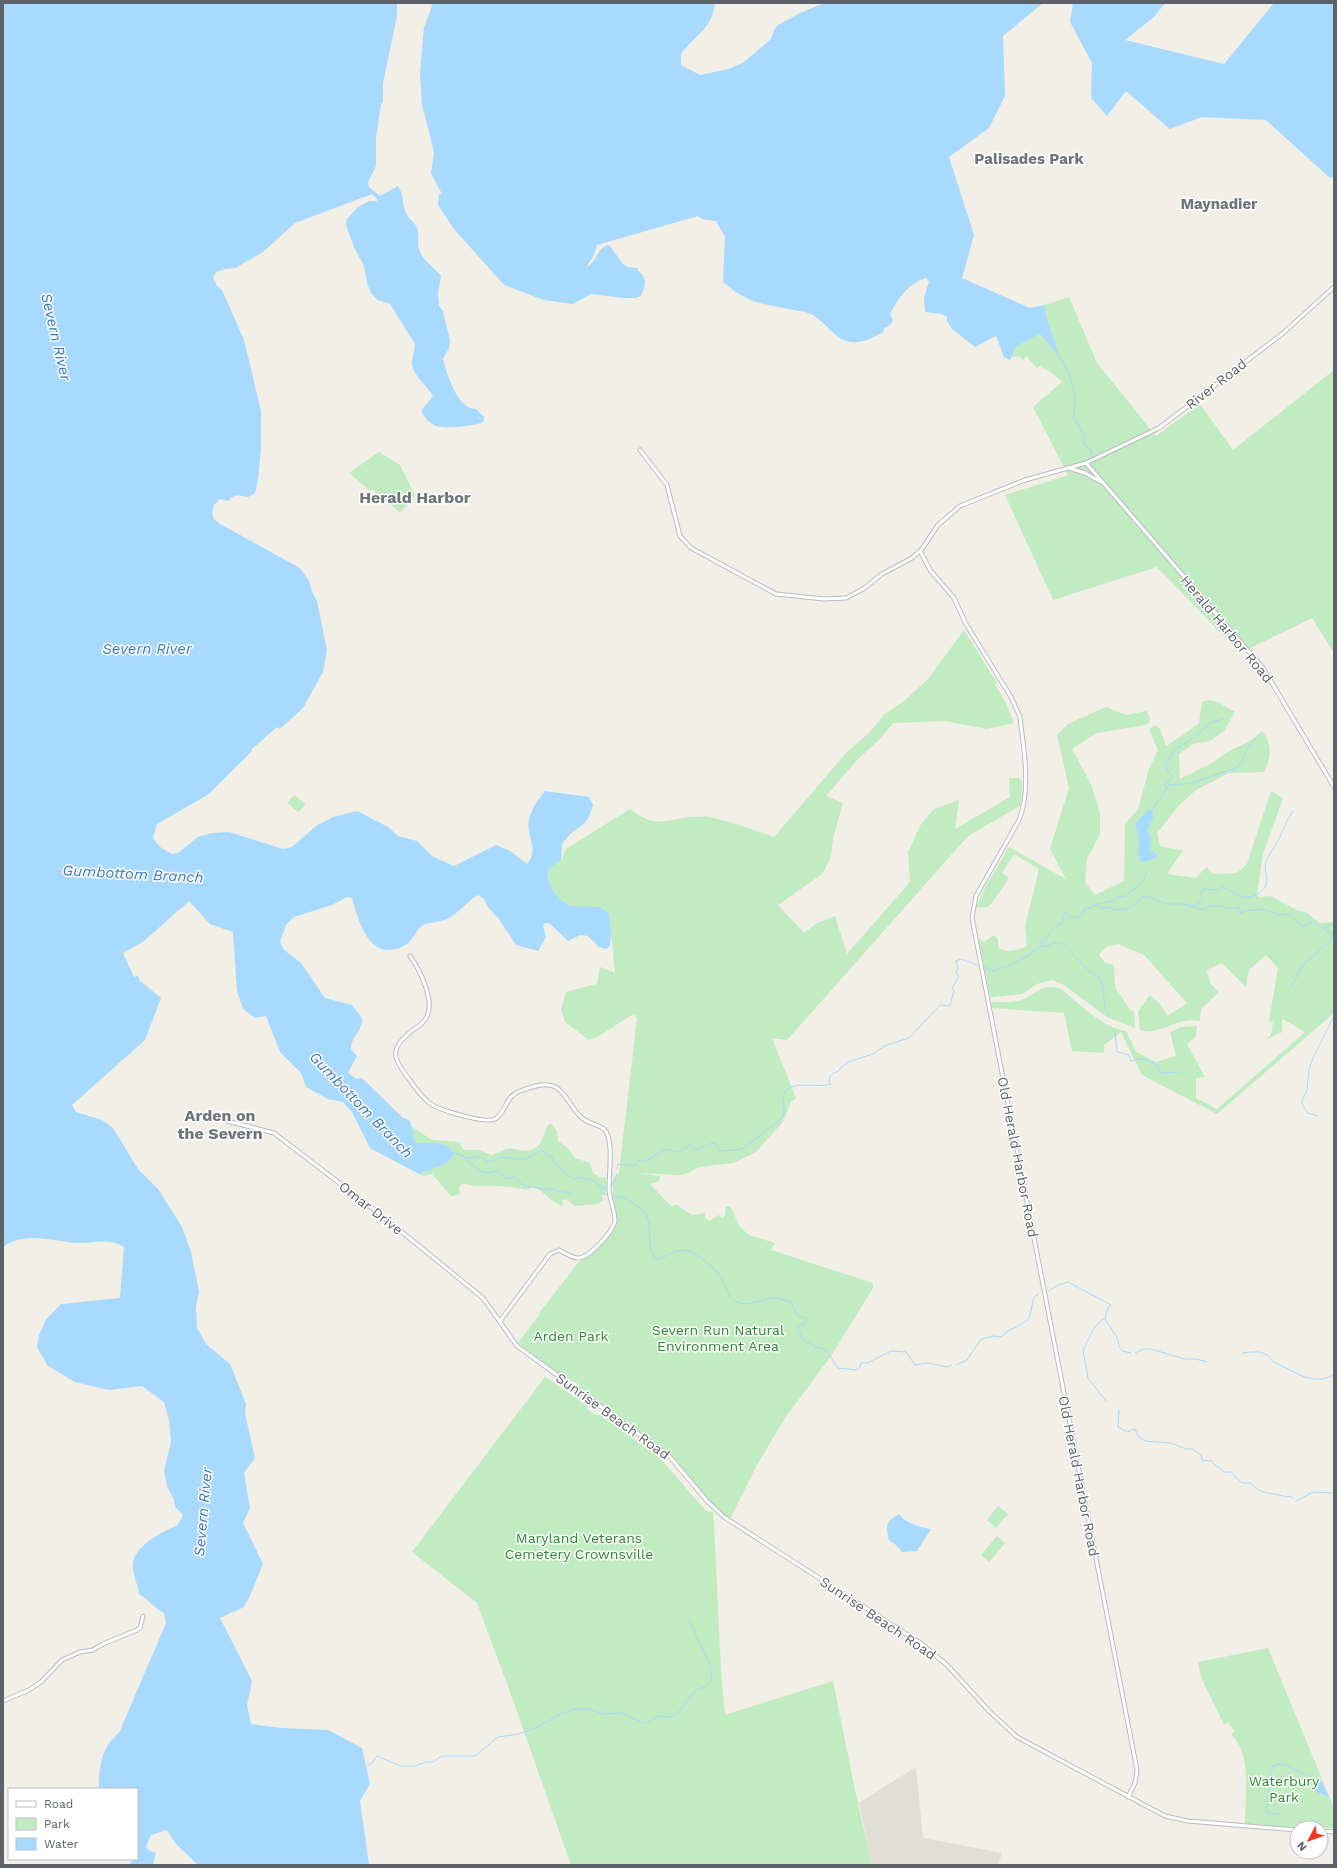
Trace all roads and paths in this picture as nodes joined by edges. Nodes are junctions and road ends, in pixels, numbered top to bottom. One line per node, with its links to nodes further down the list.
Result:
1 (1334, 287): 3 (street, River Road)
2 (640, 450): 6 (street)
3 (1086, 463): 4 (street); 5 (street, Herald Harbor Road)
4 (1067, 468): 5 (street, Herald Harbor Road); 6 (street)
5 (1103, 484): 7 (street, Herald Harbor Road)
6 (920, 551): 13 (street, Old Herald Harbor Road)
7 (1334, 787)
8 (410, 956): 10 (street)
9 (227, 1121): 10 (street, Omar Drive)
10 (500, 1320): 13 (street, Sunrise Beach Road)
11 (143, 1616): 12 (street)
12 (3, 1700)
13 (1128, 1797): 14 (street, Sunrise Beach Road)
14 (1289, 1829)

